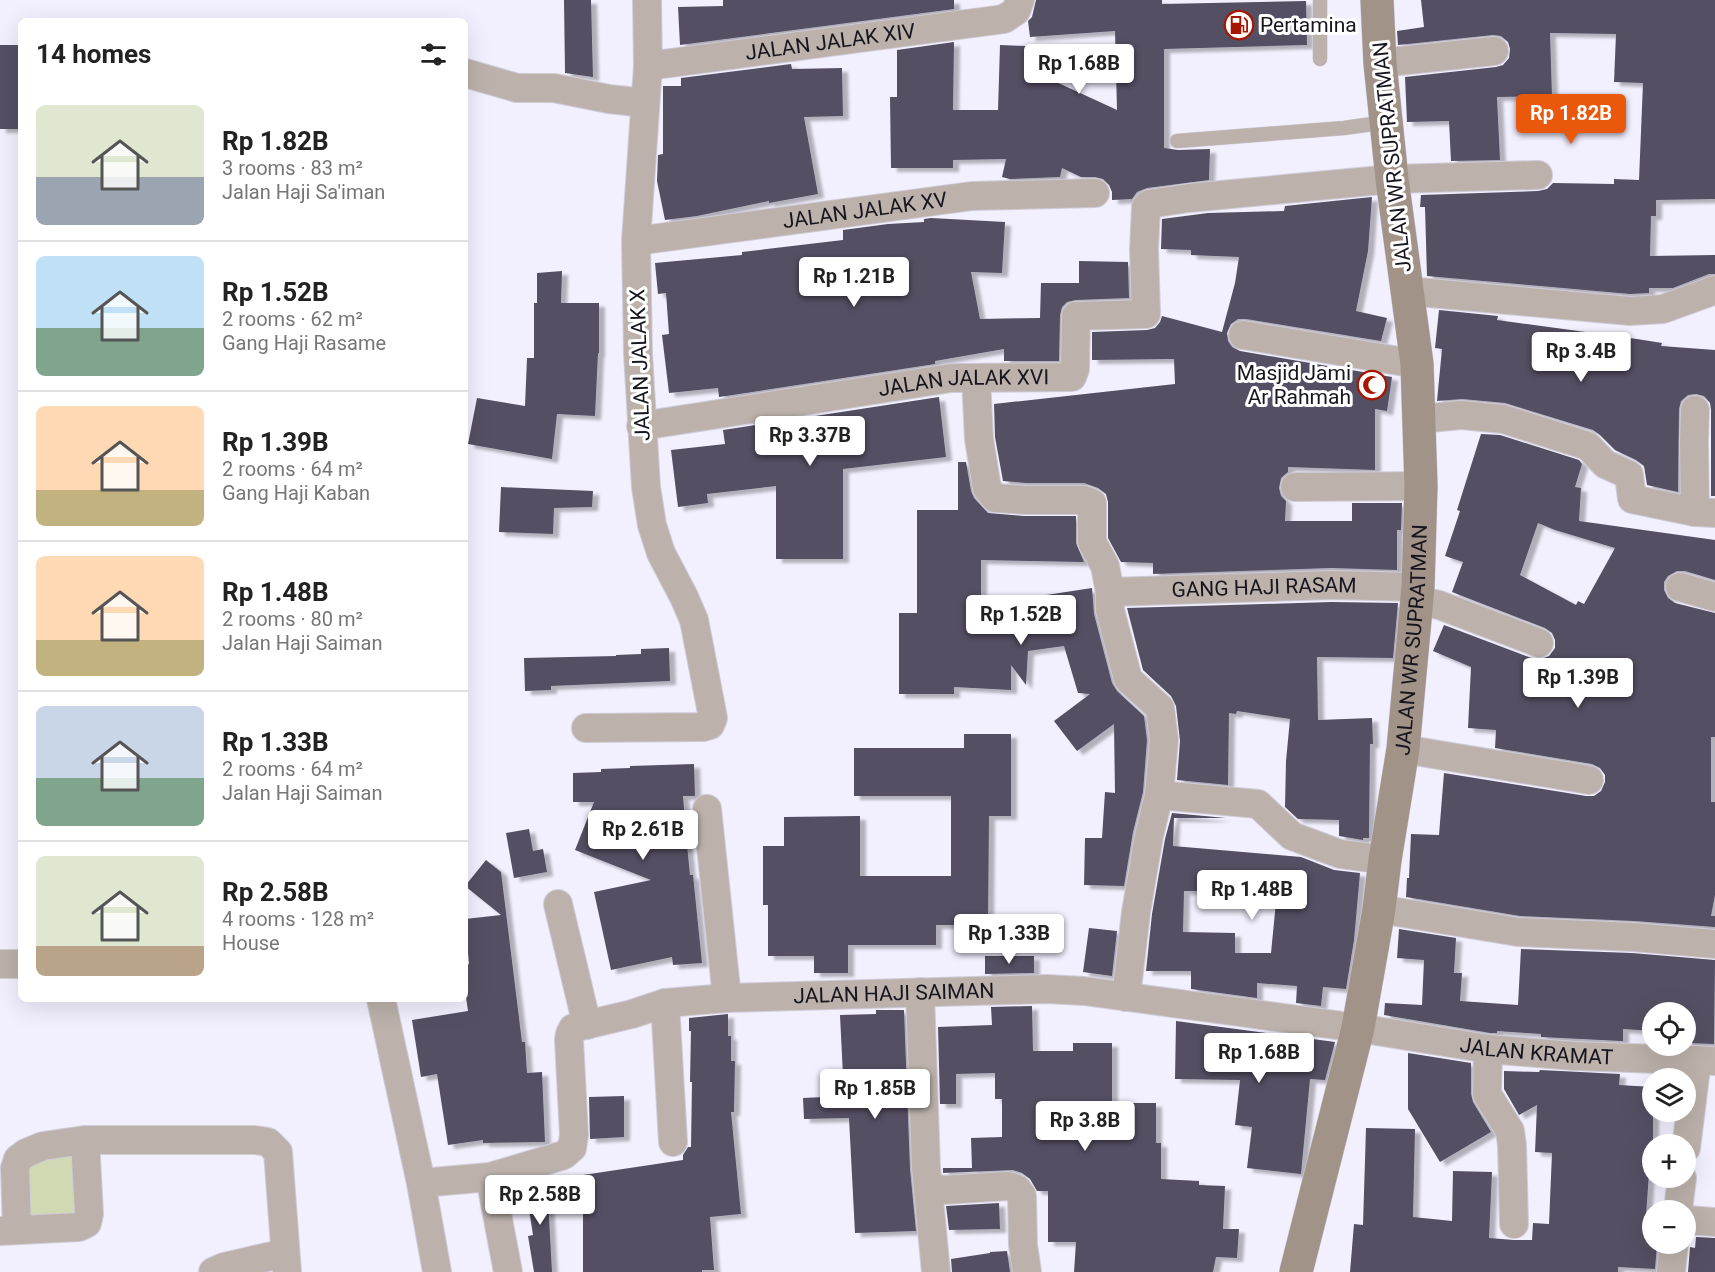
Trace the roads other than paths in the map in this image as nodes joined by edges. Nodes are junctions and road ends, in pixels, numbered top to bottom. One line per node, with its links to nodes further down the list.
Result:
1 (647, 0): 8 (street, JALAN JALAK X)
2 (1320, 0): 6 (lane)
3 (1377, 0): 7 (street, JALAN WR SUPRATMAN)
4 (1016, 7): 8 (street, JALAN JALAK XIV)
5 (1494, 51): 7 (street)
6 (1320, 59)
7 (1380, 63): 11 (street, JALAN WR SUPRATMAN)
8 (648, 66): 10 (street, JALAN JALAK X)
9 (468, 74): 10 (street)
10 (645, 103): 16 (street, JALAN JALAK X)
11 (1387, 122): 12 (lane); 14 (street, JALAN WR SUPRATMAN)
12 (1177, 141)
13 (1538, 176): 14 (street)
14 (1392, 179): 18 (street, JALAN WR SUPRATMAN); 21 (street, JALAN JALAK XVI)
15 (1095, 193): 16 (street, JALAN JALAK XV)
16 (636, 241): 24 (street, JALAN JALAK X)
17 (1715, 290): 18 (street)
18 (1407, 291): 20 (street, JALAN WR SUPRATMAN)
19 (1243, 335): 20 (street)
20 (1417, 364): 23 (street, JALAN WR SUPRATMAN)
21 (976, 378): 24 (street, JALAN JALAK XVI); 29 (street)
22 (1695, 410): 27 (street)
23 (1419, 419): 25 (street, JALAN WR SUPRATMAN); 27 (street)
24 (641, 426): 33 (street, JALAN JALAK X)
25 (1421, 486): 26 (street); 30 (street, JALAN WR SUPRATMAN)
26 (1295, 487)
27 (1705, 512)
28 (1680, 587): 31 (street)
29 (1110, 592): 30 (street, GANG HAJI RASAM); 36 (street)
30 (1417, 593): 32 (street, GANG HAJI RASAM); 34 (street, JALAN WR SUPRATMAN)
31 (1715, 597)
32 (1539, 643)
33 (586, 728)
34 (1403, 749): 35 (street); 38 (street, JALAN WR SUPRATMAN)
35 (1589, 780)
36 (1159, 795): 38 (street); 45 (street)
37 (707, 809): 46 (street)
38 (1385, 860): 40 (street, JALAN WR SUPRATMAN)
39 (558, 904): 49 (street)
40 (1379, 909): 41 (street); 50 (street, JALAN WR SUPRATMAN)
41 (1715, 944)
42 (0, 964): 43 (street)
43 (18, 964)
44 (920, 992): 45 (street, JALAN HAJI SAIMAN); 46 (street, JALAN HAJI SAIMAN); 58 (street)
45 (1126, 996): 50 (street, JALAN HAJI SAIMAN)
46 (727, 998): 48 (street, JALAN HAJI SAIMAN)
47 (382, 1002): 57 (street)
48 (665, 1003): 49 (street, JALAN HAJI SAIMAN); 55 (street)
49 (587, 1024): 56 (street)
50 (1358, 1028): 51 (street, JALAN KRAMAT); 70 (street, JALAN WR SUPRATMAN)
51 (1488, 1049): 52 (street, JALAN KRAMAT); 61 (street)
52 (1706, 1060): 53 (street)
53 (1689, 1134)
54 (86, 1140): 62 (street); 62 (street); 64 (street)
55 (674, 1142)
56 (490, 1177): 57 (street); 67 (street)
57 (421, 1184): 66 (street)
58 (927, 1187): 68 (street); 69 (street)
59 (1696, 1221): 60 (street)
60 (1715, 1222)
61 (1514, 1224)
62 (8, 1230)
63 (1673, 1254): 71 (street)
64 (286, 1263): 65 (street)
65 (213, 1272)
66 (437, 1272)
67 (508, 1272)
68 (936, 1272)
69 (1027, 1272)
70 (1296, 1272)
71 (1671, 1272)

